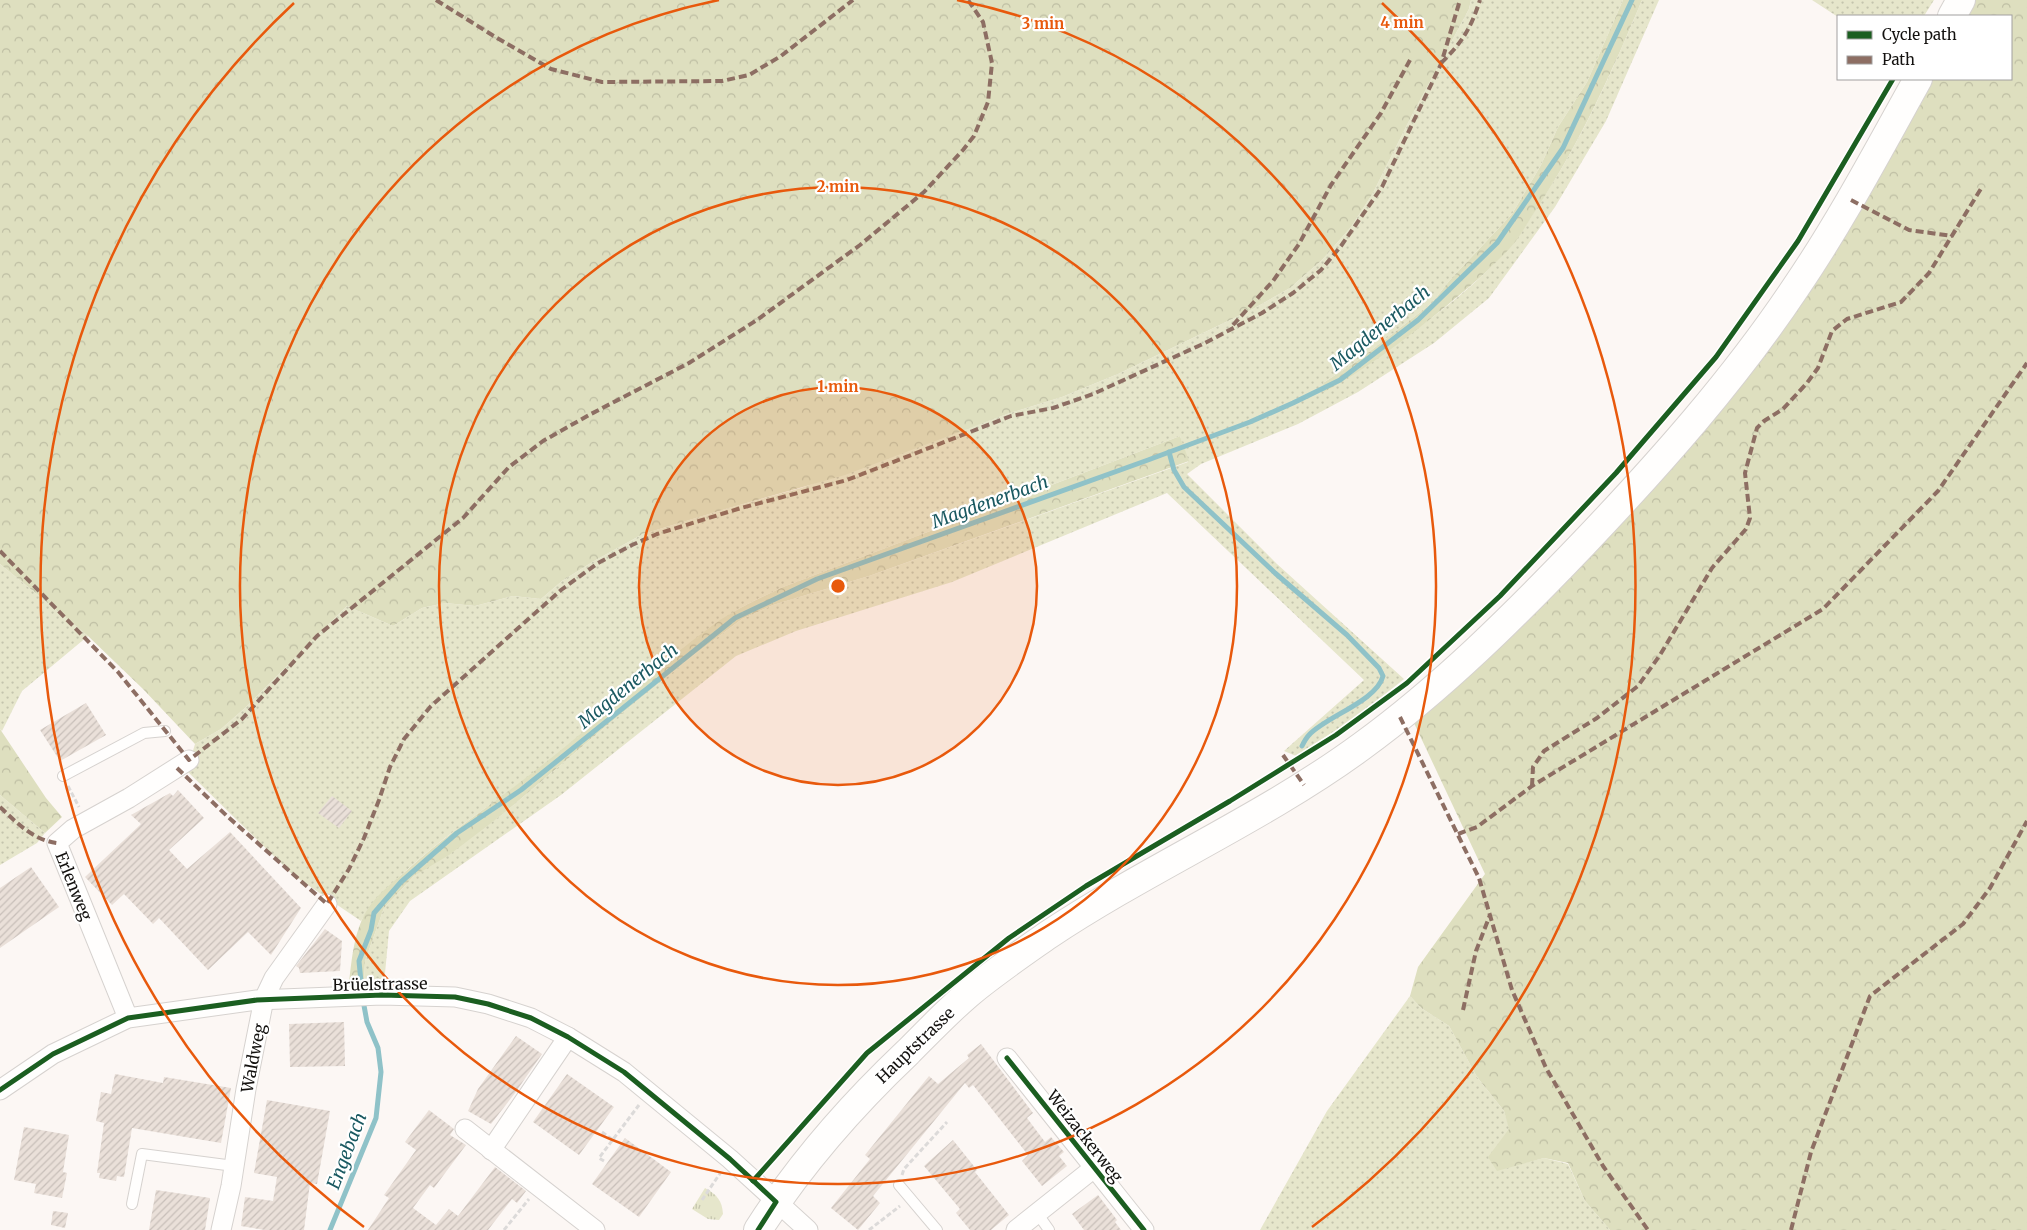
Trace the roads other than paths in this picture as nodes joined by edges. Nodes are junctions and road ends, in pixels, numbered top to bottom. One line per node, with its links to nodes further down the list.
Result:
1 (1961, 0): 2 (main road)
2 (1953, 15)
3 (1917, 80): 18 (main road, Hauptstrasse)
4 (165, 731): 6 (lane)
5 (189, 760): 9 (street, Erlenweg)
6 (63, 776)
7 (326, 904): 8 (street, Waldweg)
8 (264, 999): 9 (street, Brüelstrasse); 10 (street, Brüelstrasse); 15 (street, Waldweg)
9 (128, 1018): 12 (street, Brüelstrasse)
10 (568, 1037): 14 (street); 18 (street, Brüelstrasse)
11 (1007, 1058): 16 (street, Weizackerweg)
12 (0, 1090)
13 (464, 1129): 14 (street)
14 (491, 1150): 22 (street)
15 (234, 1166): 19 (lane); 21 (street, Waldweg)
16 (1094, 1168): 20 (street, Weizackerweg); 28 (street, Weizackerweg)
17 (899, 1185): 25 (lane)
18 (776, 1202): 23 (main road, Hauptstrasse); 24 (street)
19 (132, 1204)
20 (1037, 1213): 26 (street, Weizackerweg); 27 (lane)
21 (221, 1230)
22 (595, 1230)
23 (758, 1230)
24 (808, 1230)
25 (937, 1230)
26 (1016, 1230)
27 (1050, 1230)
28 (1144, 1230)

